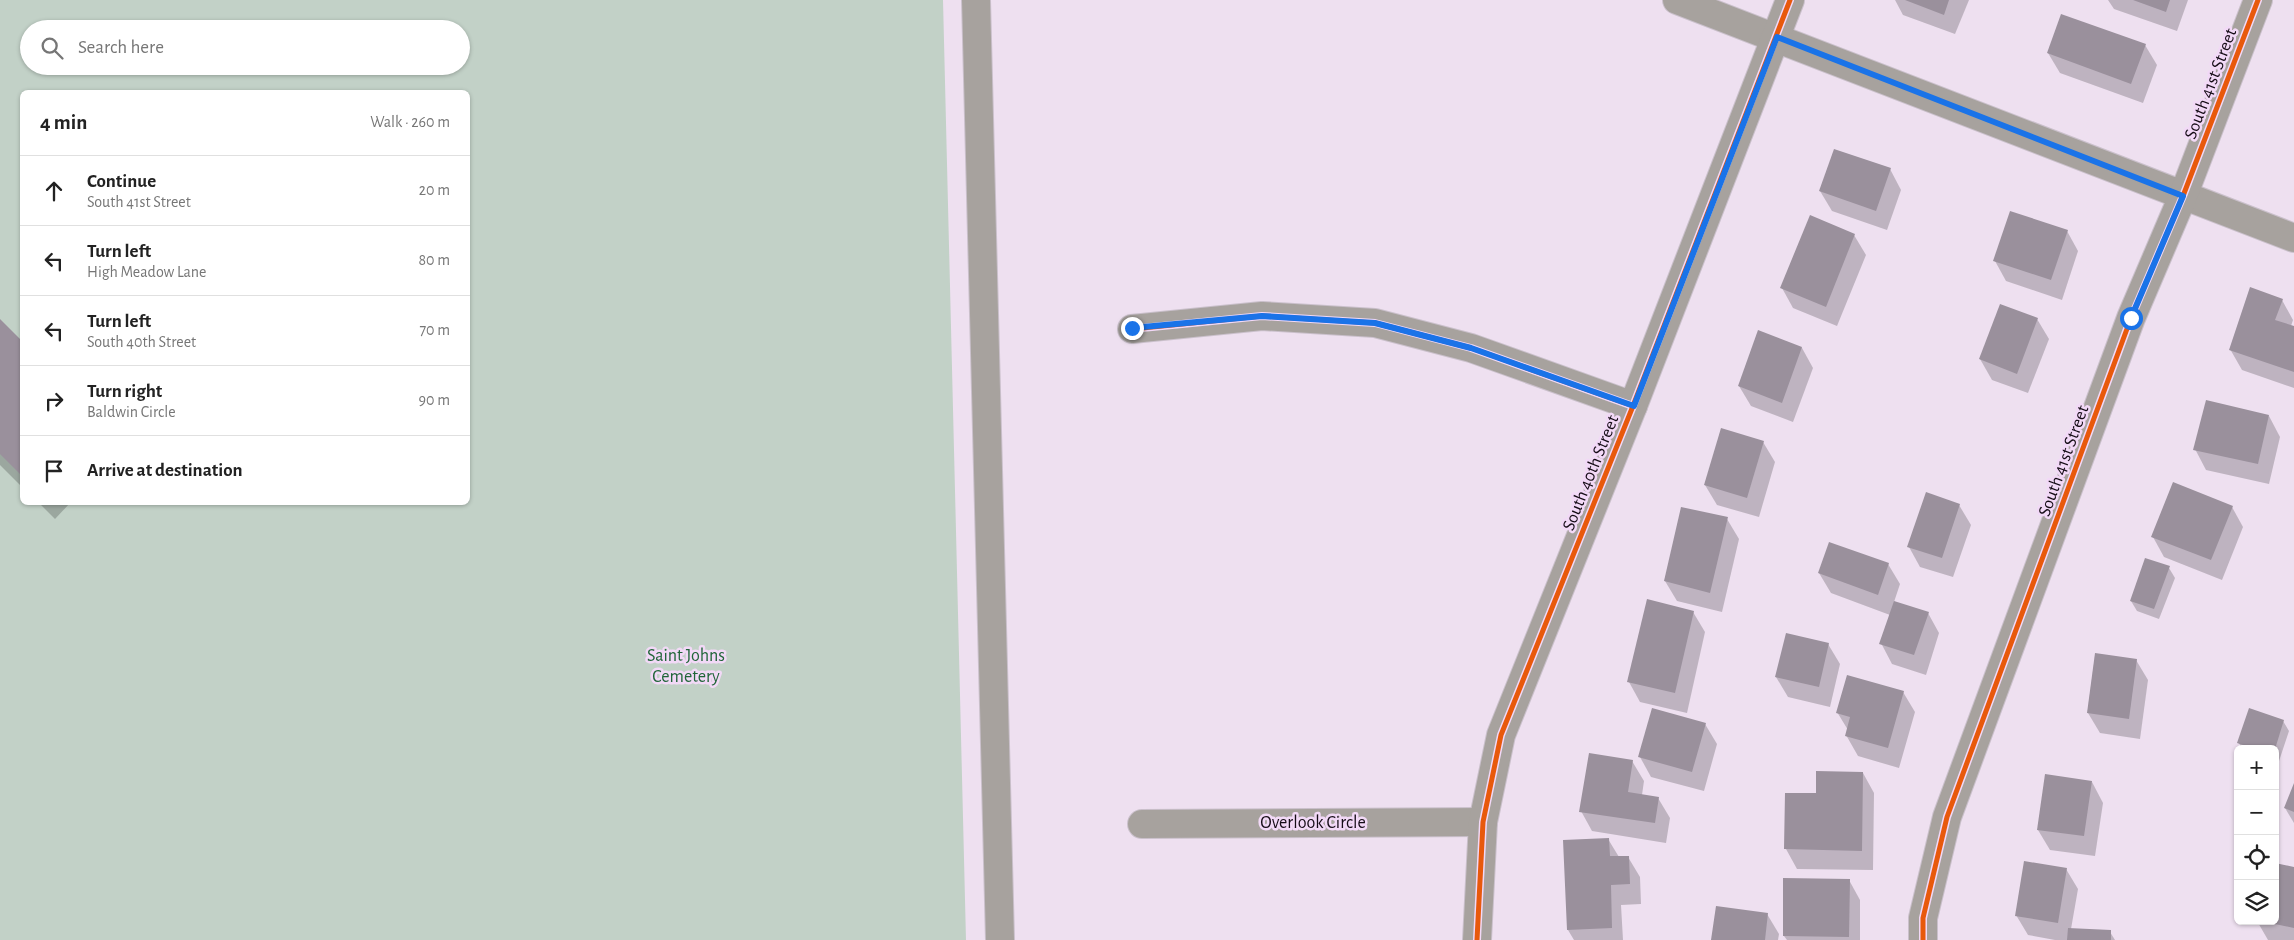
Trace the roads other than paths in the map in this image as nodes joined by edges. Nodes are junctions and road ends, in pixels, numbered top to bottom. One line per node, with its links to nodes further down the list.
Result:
1 (976, 0): 12 (street)
2 (1677, 0): 5 (street)
3 (1790, 0): 5 (street, South 40th Street)
4 (2258, 0): 6 (street, South 41st Street)
5 (1777, 37): 6 (street); 9 (street, South 40th Street)
6 (2183, 196): 7 (street); 14 (street, South 41st Street)
7 (2294, 238)
8 (1132, 328): 9 (street)
9 (1634, 406): 10 (street, South 40th Street)
10 (1483, 822): 11 (street, Overlook Circle); 13 (street, South 40th Street)
11 (1142, 824)
12 (1000, 940)
13 (1477, 940)
14 (1923, 940)

